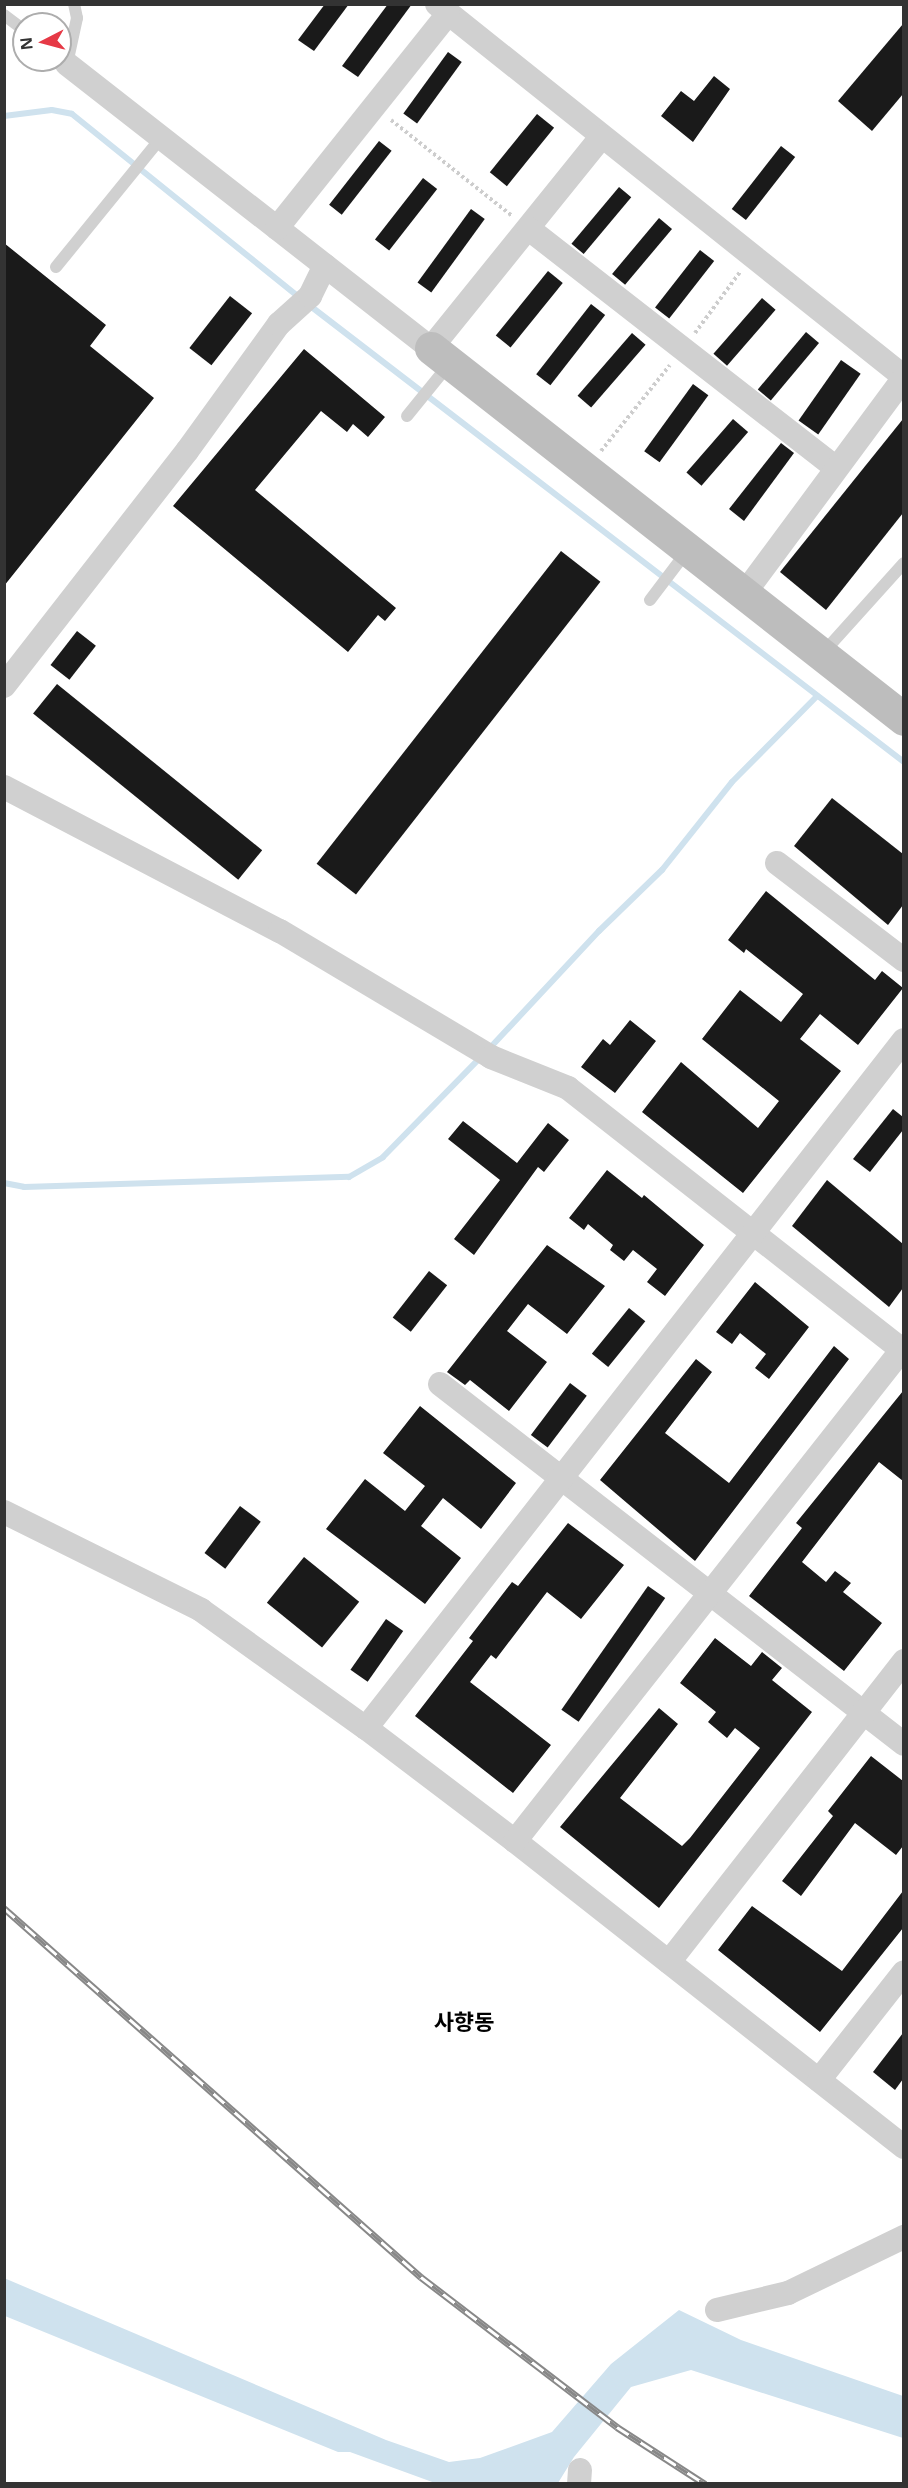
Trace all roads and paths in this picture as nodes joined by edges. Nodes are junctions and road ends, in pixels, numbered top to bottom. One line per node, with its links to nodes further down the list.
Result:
1 (74, 4): 3 (lane)
2 (443, 9): 5 (street); 6 (street)
3 (72, 33)
4 (72, 68): 7 (street)
5 (375, 108): 8 (street); 9 (path)
6 (601, 137): 9 (street); 13 (street)
7 (161, 138): 8 (street); 11 (lane)
8 (277, 228): 10 (street)
9 (529, 229): 12 (street); 15 (street)
10 (325, 266): 12 (street); 21 (street)
11 (56, 267)
12 (439, 364): 14 (lane); 16 (street)
13 (903, 377): 15 (street)
14 (407, 416)
15 (835, 467): 18 (street)
16 (679, 562): 18 (street); 19 (lane)
17 (903, 563): 20 (lane)
18 (744, 594): 20 (street)
19 (650, 600)
20 (822, 655): 22 (street)
21 (4, 686)
22 (903, 719)
23 (4, 787): 27 (street)
24 (777, 863): 25 (street)
25 (903, 960)
26 (903, 1040): 27 (street)
27 (752, 1233): 28 (street); 30 (street)
28 (903, 1349): 32 (street)
29 (440, 1384): 30 (street)
30 (561, 1478): 32 (street); 35 (street)
31 (4, 1512): 35 (street)
32 (709, 1594): 34 (street); 37 (street)
33 (903, 1660): 34 (street)
34 (863, 1713): 36 (street); 38 (street)
35 (366, 1728): 37 (street)
36 (903, 1744)
37 (515, 1841): 38 (street)
38 (669, 1962): 40 (street)
39 (903, 1972): 40 (street)
40 (819, 2080): 41 (street)
41 (903, 2147)
42 (903, 2236): 43 (street)
43 (717, 2310)

